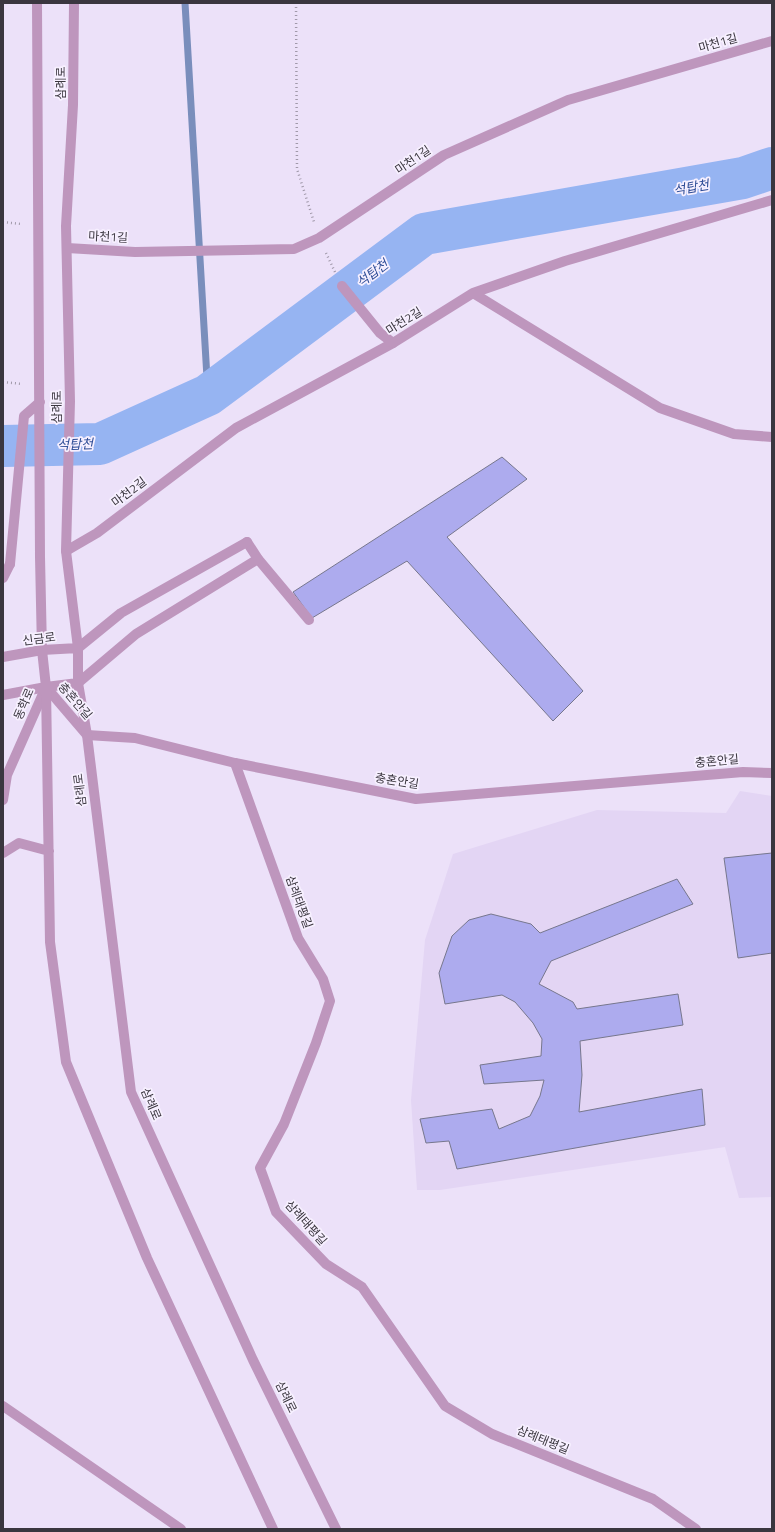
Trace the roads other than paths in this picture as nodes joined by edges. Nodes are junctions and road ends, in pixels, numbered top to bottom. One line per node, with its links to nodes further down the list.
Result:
1 (37, 3): 9 (street, 삼례로)
2 (74, 3): 5 (street, 삼례로)
3 (772, 41): 5 (street, 마천1길)
4 (772, 200): 7 (street, 마천2길)
5 (67, 248): 11 (street, 삼례로)
6 (342, 286): 8 (street)
7 (473, 293): 8 (street, 마천2길); 10 (street)
8 (393, 343): 11 (street, 마천2길)
9 (40, 405): 13 (street); 16 (street, 삼례로)
10 (772, 437)
11 (66, 551): 15 (street, 삼례로)
12 (258, 558): 14 (street); 15 (street); 18 (street)
13 (3, 578)
14 (309, 620)
15 (78, 648): 16 (street, 신금로); 18 (street, 삼례로)
16 (42, 650): 17 (street, 신금로); 19 (street, 삼례로)
17 (3, 657)
18 (78, 683): 19 (street); 21 (street, 삼례로)
19 (46, 687): 20 (street); 21 (street, 충혼안길); 24 (street, 동학로); 25 (street, 삼례로)
20 (3, 695)
21 (87, 735): 22 (street, 충혼안길); 30 (street, 삼례로)
22 (234, 764): 23 (street, 충혼안길); 31 (street, 삼례태평길)
23 (772, 773)
24 (3, 800)
25 (49, 851): 26 (street); 29 (street, 삼례로)
26 (3, 853)
27 (3, 1406): 28 (street)
28 (181, 1529)
29 (273, 1529)
30 (336, 1529)
31 (696, 1529)

